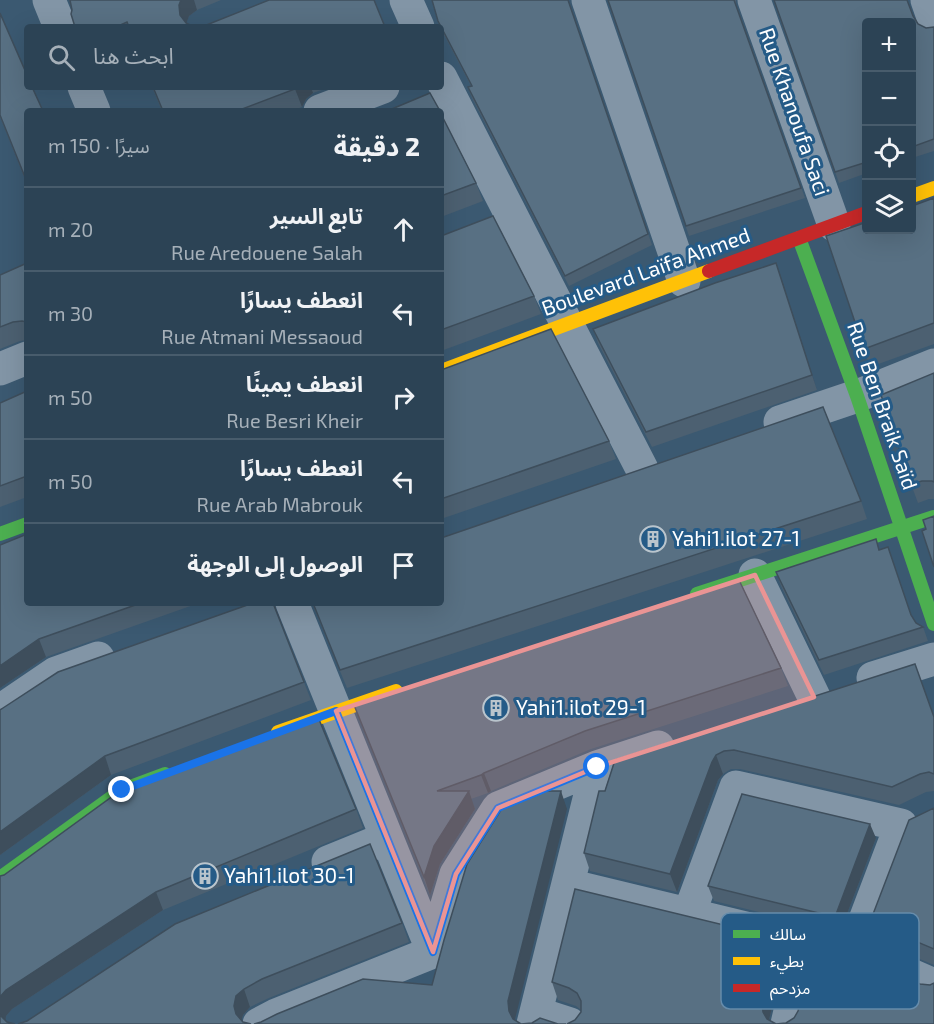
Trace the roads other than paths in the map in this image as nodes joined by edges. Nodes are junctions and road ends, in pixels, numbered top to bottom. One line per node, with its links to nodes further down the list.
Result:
1 (49, 0): 7 (street)
2 (406, 0): 8 (street)
3 (588, 0): 19 (street)
4 (754, 0): 17 (street, Rue Khanoufa Saci)
5 (927, 0): 6 (street)
6 (934, 20)
7 (59, 24)
8 (417, 24)
9 (444, 86): 20 (street)
10 (85, 90): 12 (street)
11 (375, 90): 13 (street)
12 (93, 108)
13 (328, 108)
14 (934, 188): 15 (street)
15 (916, 195)
16 (862, 215): 17 (street, Boulevard Laïfa Ahmed)
17 (834, 225): 18 (street, Boulevard Laïfa Ahmed)
18 (799, 238): 19 (street, Boulevard Laïfa Ahmed); 25 (street, Rue Ben Braik Saïd)
19 (684, 281): 20 (street, Boulevard Laïfa Ahmed)
20 (567, 324): 24 (street, Boulevard Laïfa Ahmed); 27 (street)
21 (24, 359): 23 (street)
22 (934, 365): 25 (street)
23 (0, 369)
24 (444, 370)
25 (857, 396): 26 (street); 30 (street, Rue Ben Braik Saïd)
26 (755, 431)
27 (642, 469)
28 (934, 517): 30 (street)
29 (24, 525): 31 (street)
30 (902, 528): 32 (street); 35 (street, Rue Ben Braik Saïd)
31 (0, 534)
32 (755, 575): 33 (street); 39 (street)
33 (687, 597)
34 (293, 606): 42 (street)
35 (934, 624)
36 (122, 650): 41 (street)
37 (934, 659): 39 (street)
38 (404, 689): 42 (street)
39 (814, 697): 40 (street)
40 (782, 708)
41 (0, 711)
42 (336, 711): 43 (street); 47 (street)
43 (261, 739)
44 (684, 739): 45 (street)
45 (597, 767): 50 (street); 54 (street)
46 (175, 770): 49 (street)
47 (387, 838): 48 (street); 54 (street)
48 (302, 873)
49 (0, 878)
50 (567, 885): 52 (street); 58 (street)
51 (871, 913): 52 (street)
52 (689, 914): 53 (street)
53 (721, 922)
54 (433, 952): 59 (street)
55 (919, 978): 56 (street)
56 (934, 984)
57 (791, 1009): 61 (street)
58 (535, 1019): 60 (street)
59 (259, 1024)
60 (570, 1024)
61 (788, 1024)

